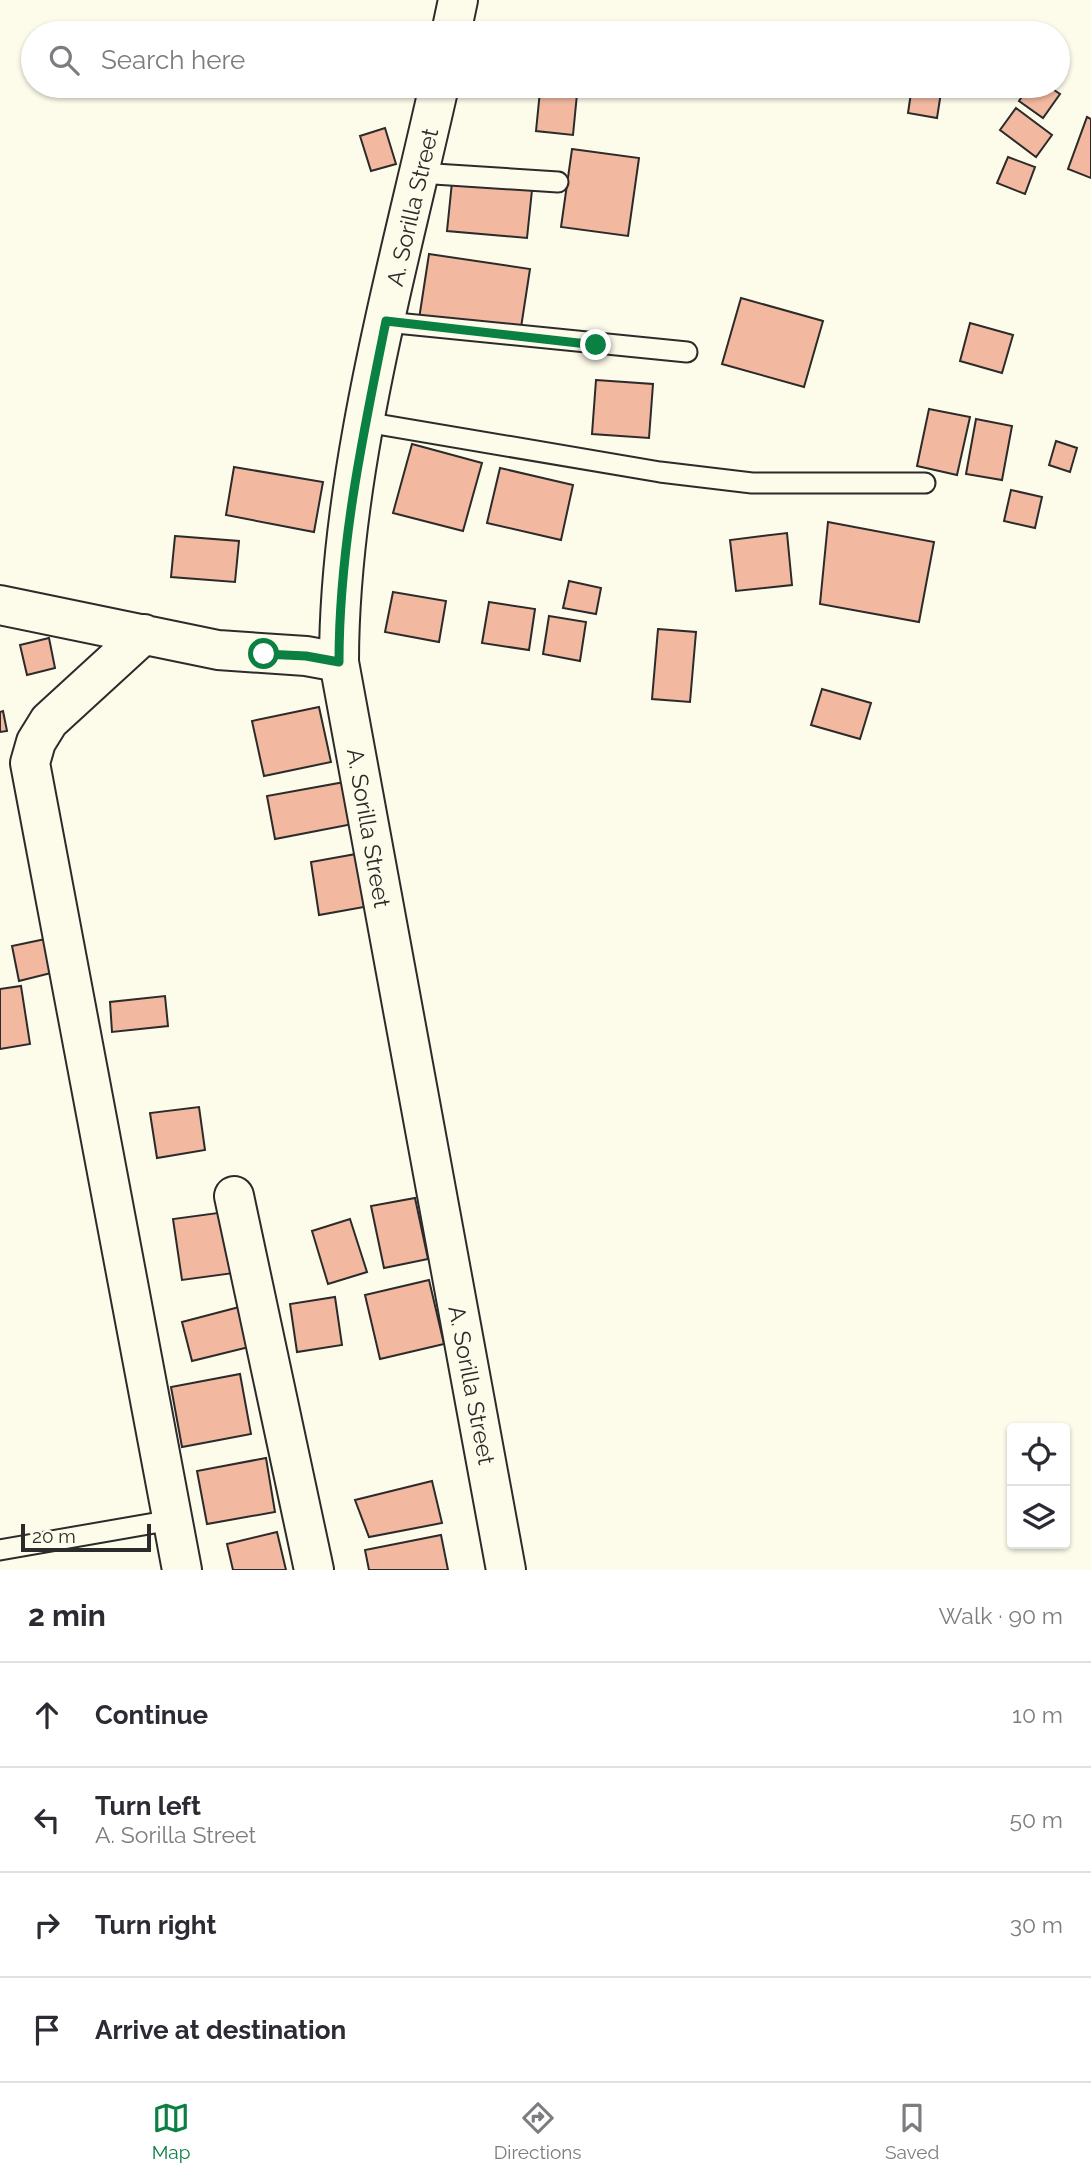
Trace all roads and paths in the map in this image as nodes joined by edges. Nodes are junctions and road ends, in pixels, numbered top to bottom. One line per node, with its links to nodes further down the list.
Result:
1 (458, 0): 2 (street)
2 (454, 21)
3 (436, 98): 4 (street, A. Sorilla Street)
4 (419, 173): 5 (lane); 6 (street, A. Sorilla Street)
5 (558, 181)
6 (386, 321): 7 (lane); 8 (street, A. Sorilla Street)
7 (687, 352)
8 (365, 422): 9 (lane); 12 (street, A. Sorilla Street)
9 (925, 484)
10 (0, 605): 11 (street)
11 (144, 634): 12 (street); 14 (street)
12 (339, 662): 18 (street, A. Sorilla Street)
13 (234, 1196): 17 (street)
14 (172, 1520): 15 (lane); 16 (street)
15 (0, 1550)
16 (183, 1570)
17 (314, 1570)
18 (506, 1570)

